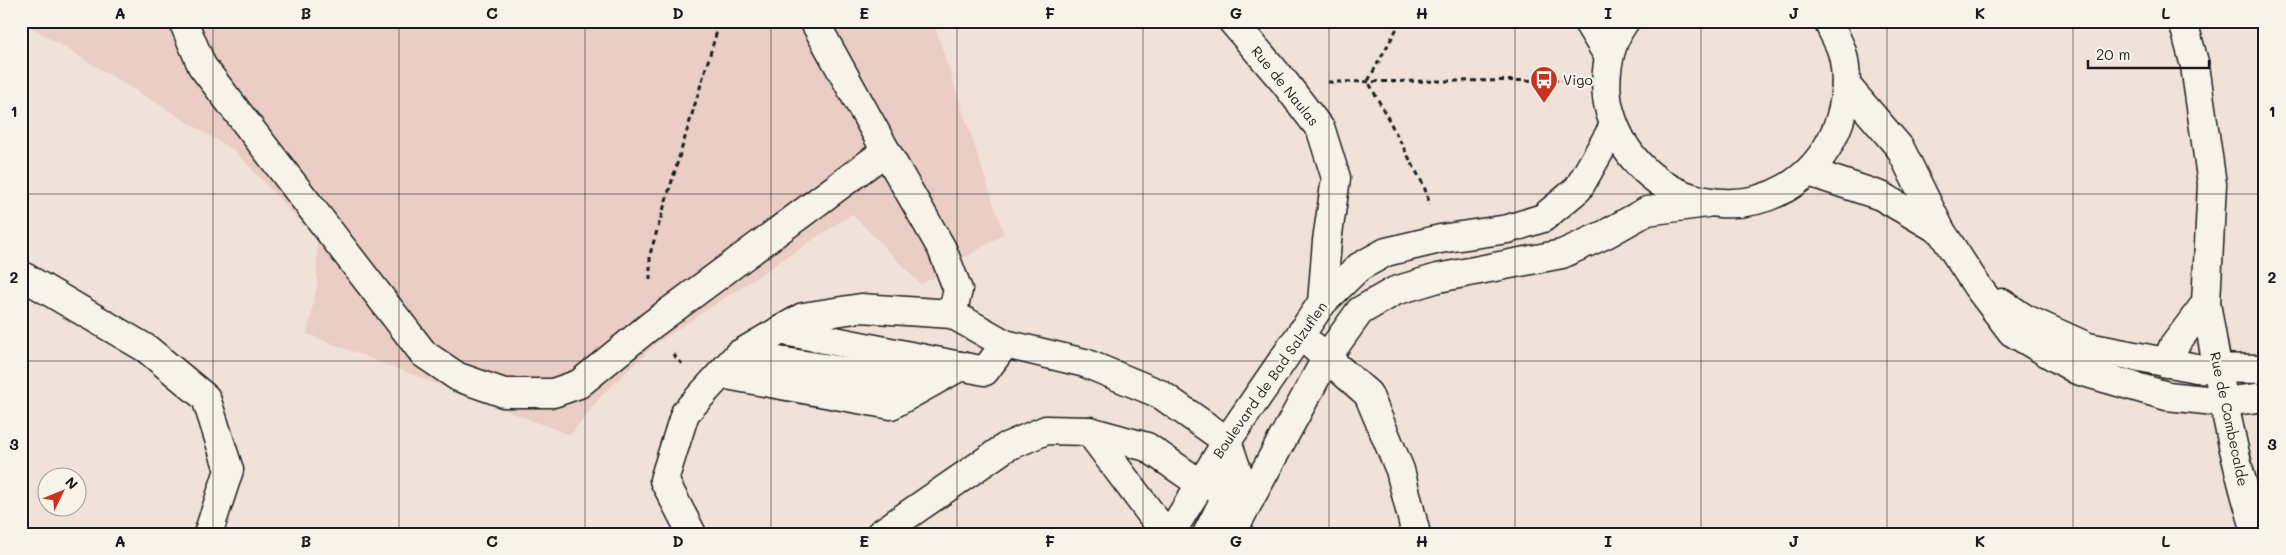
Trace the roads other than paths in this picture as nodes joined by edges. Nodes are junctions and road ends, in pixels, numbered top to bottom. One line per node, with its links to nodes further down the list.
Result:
1 (183, 21): 11 (street)
2 (814, 21): 11 (street)
3 (1232, 21): 17 (street, Rue de Naulas)
4 (1587, 21): 8 (street)
5 (1625, 21): 8 (street)
6 (1828, 21): 9 (street)
7 (2183, 21): 18 (street, Rue de Combecalde)
8 (1608, 69): 10 (street)
9 (1846, 85): 12 (street); 14 (street)
10 (1614, 126): 13 (street); 17 (street, Boulevard de Bad Salzuflen)
11 (886, 151): 19 (street)
12 (1809, 172): 13 (street); 14 (street)
13 (1707, 203): 23 (street)
14 (1941, 231): 16 (street)
15 (21, 275): 36 (street)
16 (1977, 286): 24 (street); 30 (street)
17 (1322, 303): 21 (street, Boulevard de Bad Salzuflen)
18 (2206, 303): 24 (street); 26 (street, Rue de Combecalde)
19 (952, 314): 20 (street); 22 (street)
20 (780, 330): 25 (street); 28 (street)
21 (1300, 336): 23 (street); 32 (street, Boulevard de Bad Salzuflen)
22 (1005, 344): 25 (street); 32 (street)
23 (1327, 357): 33 (street); 42 (street)
24 (2166, 363): 26 (street)
25 (961, 366): 28 (street)
26 (2217, 367): 27 (street); 30 (street, Rue de Combecalde)
27 (2265, 370)
28 (721, 374): 37 (street)
29 (2265, 397): 30 (street)
30 (2224, 402): 43 (street, Rue de Combecalde)
31 (1089, 431): 34 (street); 38 (street); 39 (street)
32 (1227, 441): 34 (street, Boulevard de Bad Salzuflen); 35 (street)
33 (1266, 470): 35 (street); 41 (street)
34 (1199, 483): 35 (street); 39 (street, Boulevard de Bad Salzuflen)
35 (1230, 491): 40 (street)
36 (208, 534)
37 (692, 534)
38 (880, 534)
39 (1168, 534)
40 (1207, 534)
41 (1231, 534)
42 (1416, 534)
43 (2257, 534)

